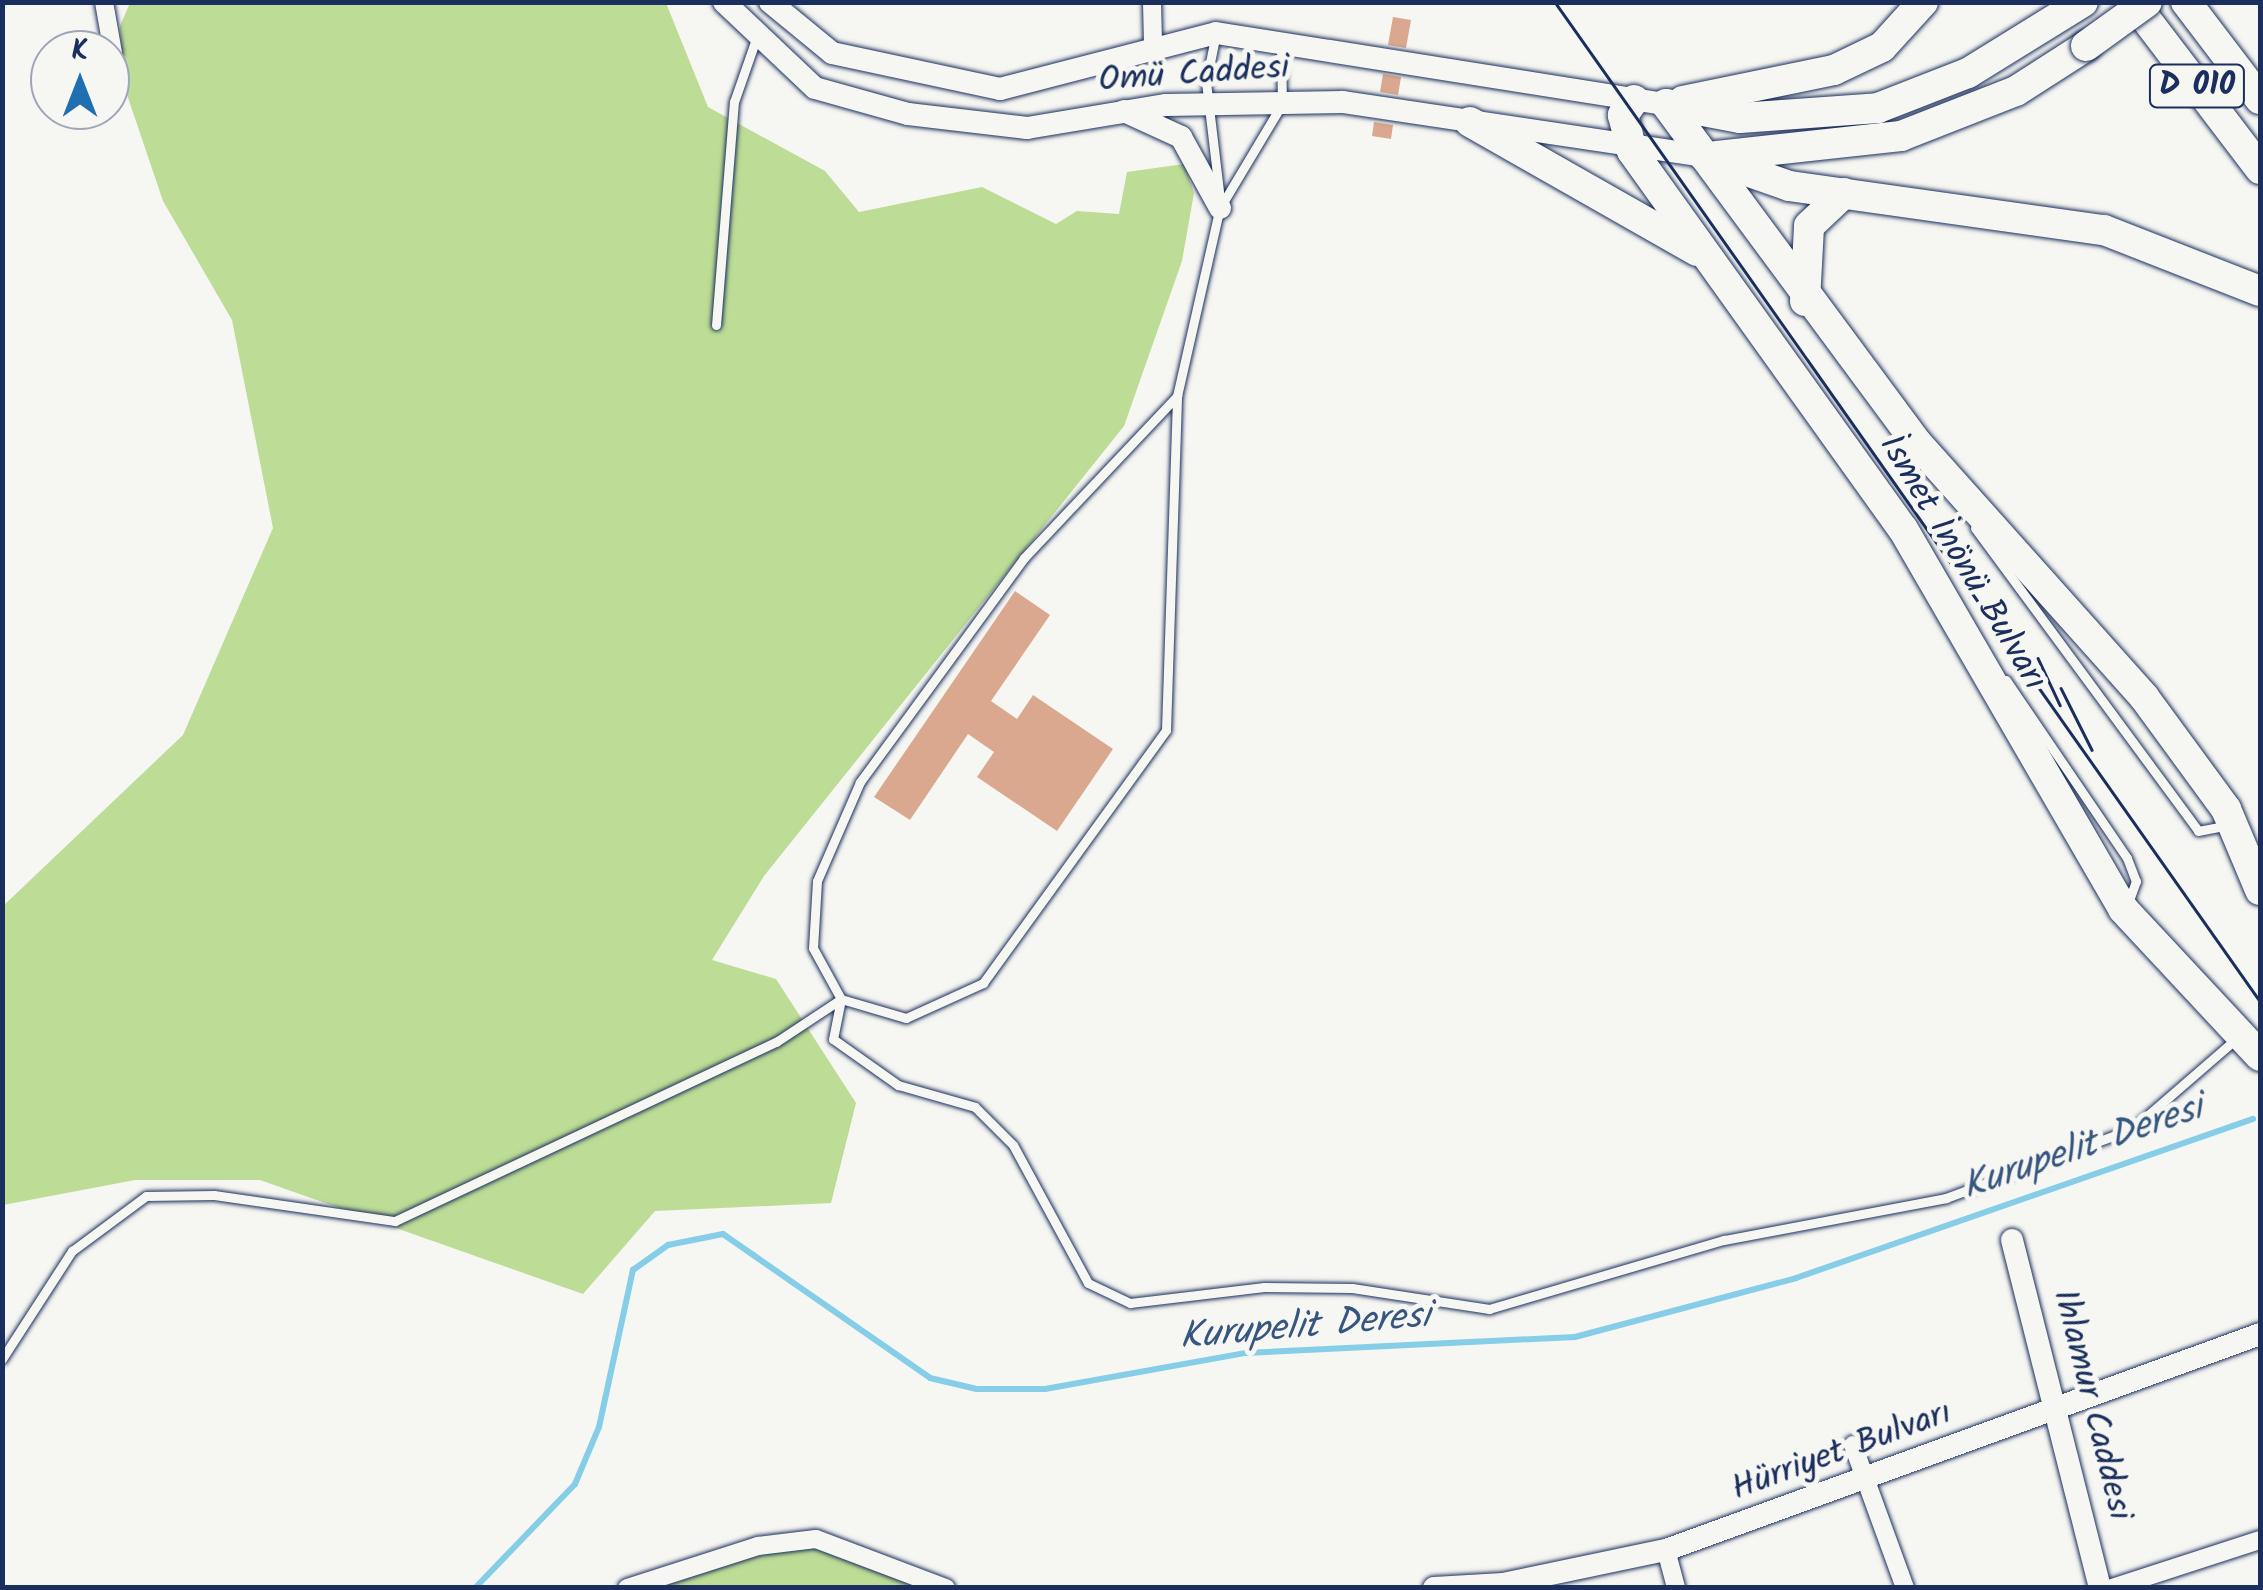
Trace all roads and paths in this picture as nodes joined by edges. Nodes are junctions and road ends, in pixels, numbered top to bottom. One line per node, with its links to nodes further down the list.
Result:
1 (104, 2): 10 (street)
2 (724, 2): 14 (street, Omü Caddesi)
3 (770, 2): 15 (street, Omü Caddesi)
4 (1152, 2): 15 (street)
5 (1923, 2): 21 (main road)
6 (2133, 2): 26 (main road, D 010)
7 (2147, 2): 25 (main road, bridge)
8 (2186, 2): 13 (main road, D 010)
9 (2075, 8): 21 (main road)
10 (108, 30)
11 (1216, 34): 12 (street, Omü Caddesi); 15 (street, Omü Caddesi); 19 (lane)
12 (1280, 38): 18 (street, Omü Caddesi); 20 (lane)
13 (2214, 38): 16 (main road); 17 (main road, D 010)
14 (756, 39): 22 (street, Omü Caddesi); 32 (lane)
15 (1153, 43)
16 (2260, 74)
17 (2260, 99)
18 (1634, 100): 21 (street, Omü Caddesi); 24 (main road)
19 (1209, 104): 20 (street, Omü Caddesi); 22 (street, Omü Caddesi); 28 (lane)
20 (1282, 104): 23 (street, Omü Caddesi); 28 (lane)
21 (1666, 104): 25 (main road, İsmet İnönü Bulvarı)
22 (1124, 110): 28 (street)
23 (1470, 122): 24 (street, Omü Caddesi); 29 (main road)
24 (1632, 151): 25 (street, Omü Caddesi); 29 (main road, İsmet İnönü Bulvarı)
25 (1704, 156): 27 (main road); 31 (main road, İsmet İnönü Bulvarı)
26 (2260, 169)
27 (1844, 193): 30 (main road); 31 (main road)
28 (1220, 208): 33 (lane)
29 (1708, 258): 36 (main road, İsmet İnönü Bulvarı)
30 (2260, 291)
31 (1805, 301): 34 (main road, İsmet İnönü Bulvarı)
32 (716, 326)
33 (1177, 396): 35 (lane); 35 (lane)
34 (2260, 890)
35 (841, 999): 36 (lane); 39 (lane)
36 (2252, 1044)
37 (2012, 1240): 40 (street, Ihlamur Caddesi)
38 (2260, 1334): 40 (street, Hürriyet Bulvarı)
39 (2, 1359)
40 (2058, 1410): 42 (street, Hürriyet Bulvarı); 51 (street, Ihlamur Caddesi)
41 (1853, 1445): 42 (street)
42 (1870, 1482): 44 (street, Hürriyet Bulvarı); 50 (street)
43 (2260, 1540): 52 (street)
44 (1666, 1550): 45 (street, Hürriyet Bulvarı); 49 (street)
45 (1504, 1586): 48 (street, Hürriyet Bulvarı)
46 (627, 1588): 47 (street)
47 (946, 1588)
48 (1434, 1588)
49 (1676, 1588)
50 (1905, 1588)
51 (2100, 1588)
52 (2112, 1588)

